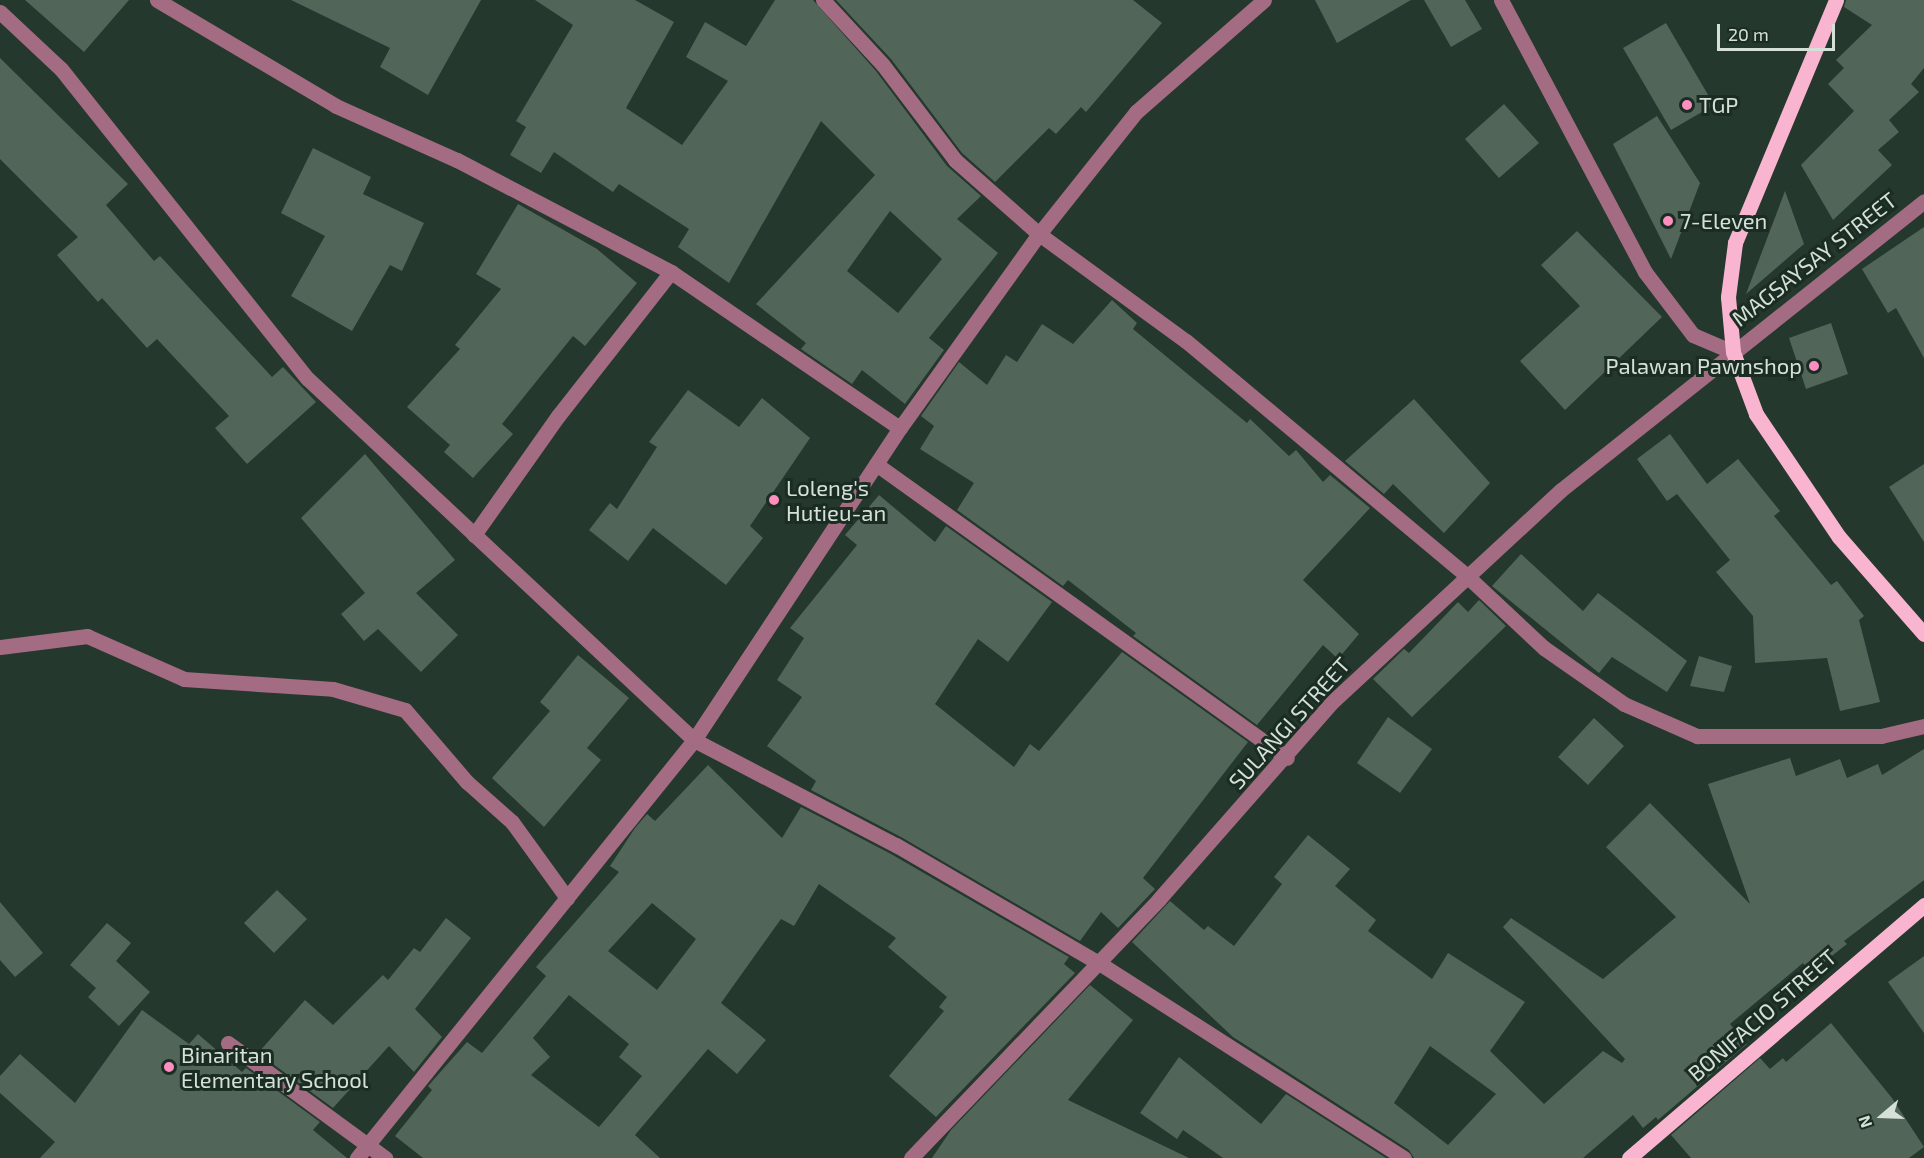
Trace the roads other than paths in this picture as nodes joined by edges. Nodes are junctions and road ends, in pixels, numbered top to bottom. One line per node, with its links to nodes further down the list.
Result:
1 (157, 0): 9 (street)
2 (823, 0): 8 (street)
3 (1264, 0): 8 (street)
4 (1501, 0): 10 (street)
5 (1836, 0): 10 (main road)
6 (0, 12): 13 (street)
7 (1924, 201): 10 (street, MAGSAYSAY STREET)
8 (1040, 234): 11 (street); 14 (street)
9 (670, 272): 11 (street); 13 (street)
10 (1733, 352): 14 (street, SULANGI STREET); 15 (main road)
11 (900, 428): 12 (street)
12 (876, 464): 18 (street); 19 (street)
13 (474, 536): 18 (street)
14 (1468, 577): 17 (street); 19 (street, SULANGI STREET)
15 (1924, 634)
16 (0, 647): 20 (street)
17 (1924, 726)
18 (694, 740): 20 (street); 22 (street)
19 (1287, 758): 22 (street, SULANGI STREET)
20 (567, 898): 24 (street)
21 (1924, 905): 29 (main road, BONIFACIO STREET)
22 (1099, 963): 27 (street, SULANGI STREET); 28 (street)
23 (228, 1043): 24 (street)
24 (367, 1144): 25 (street); 26 (street)
25 (357, 1158)
26 (385, 1158)
27 (911, 1158)
28 (1404, 1158)
29 (1629, 1158)

